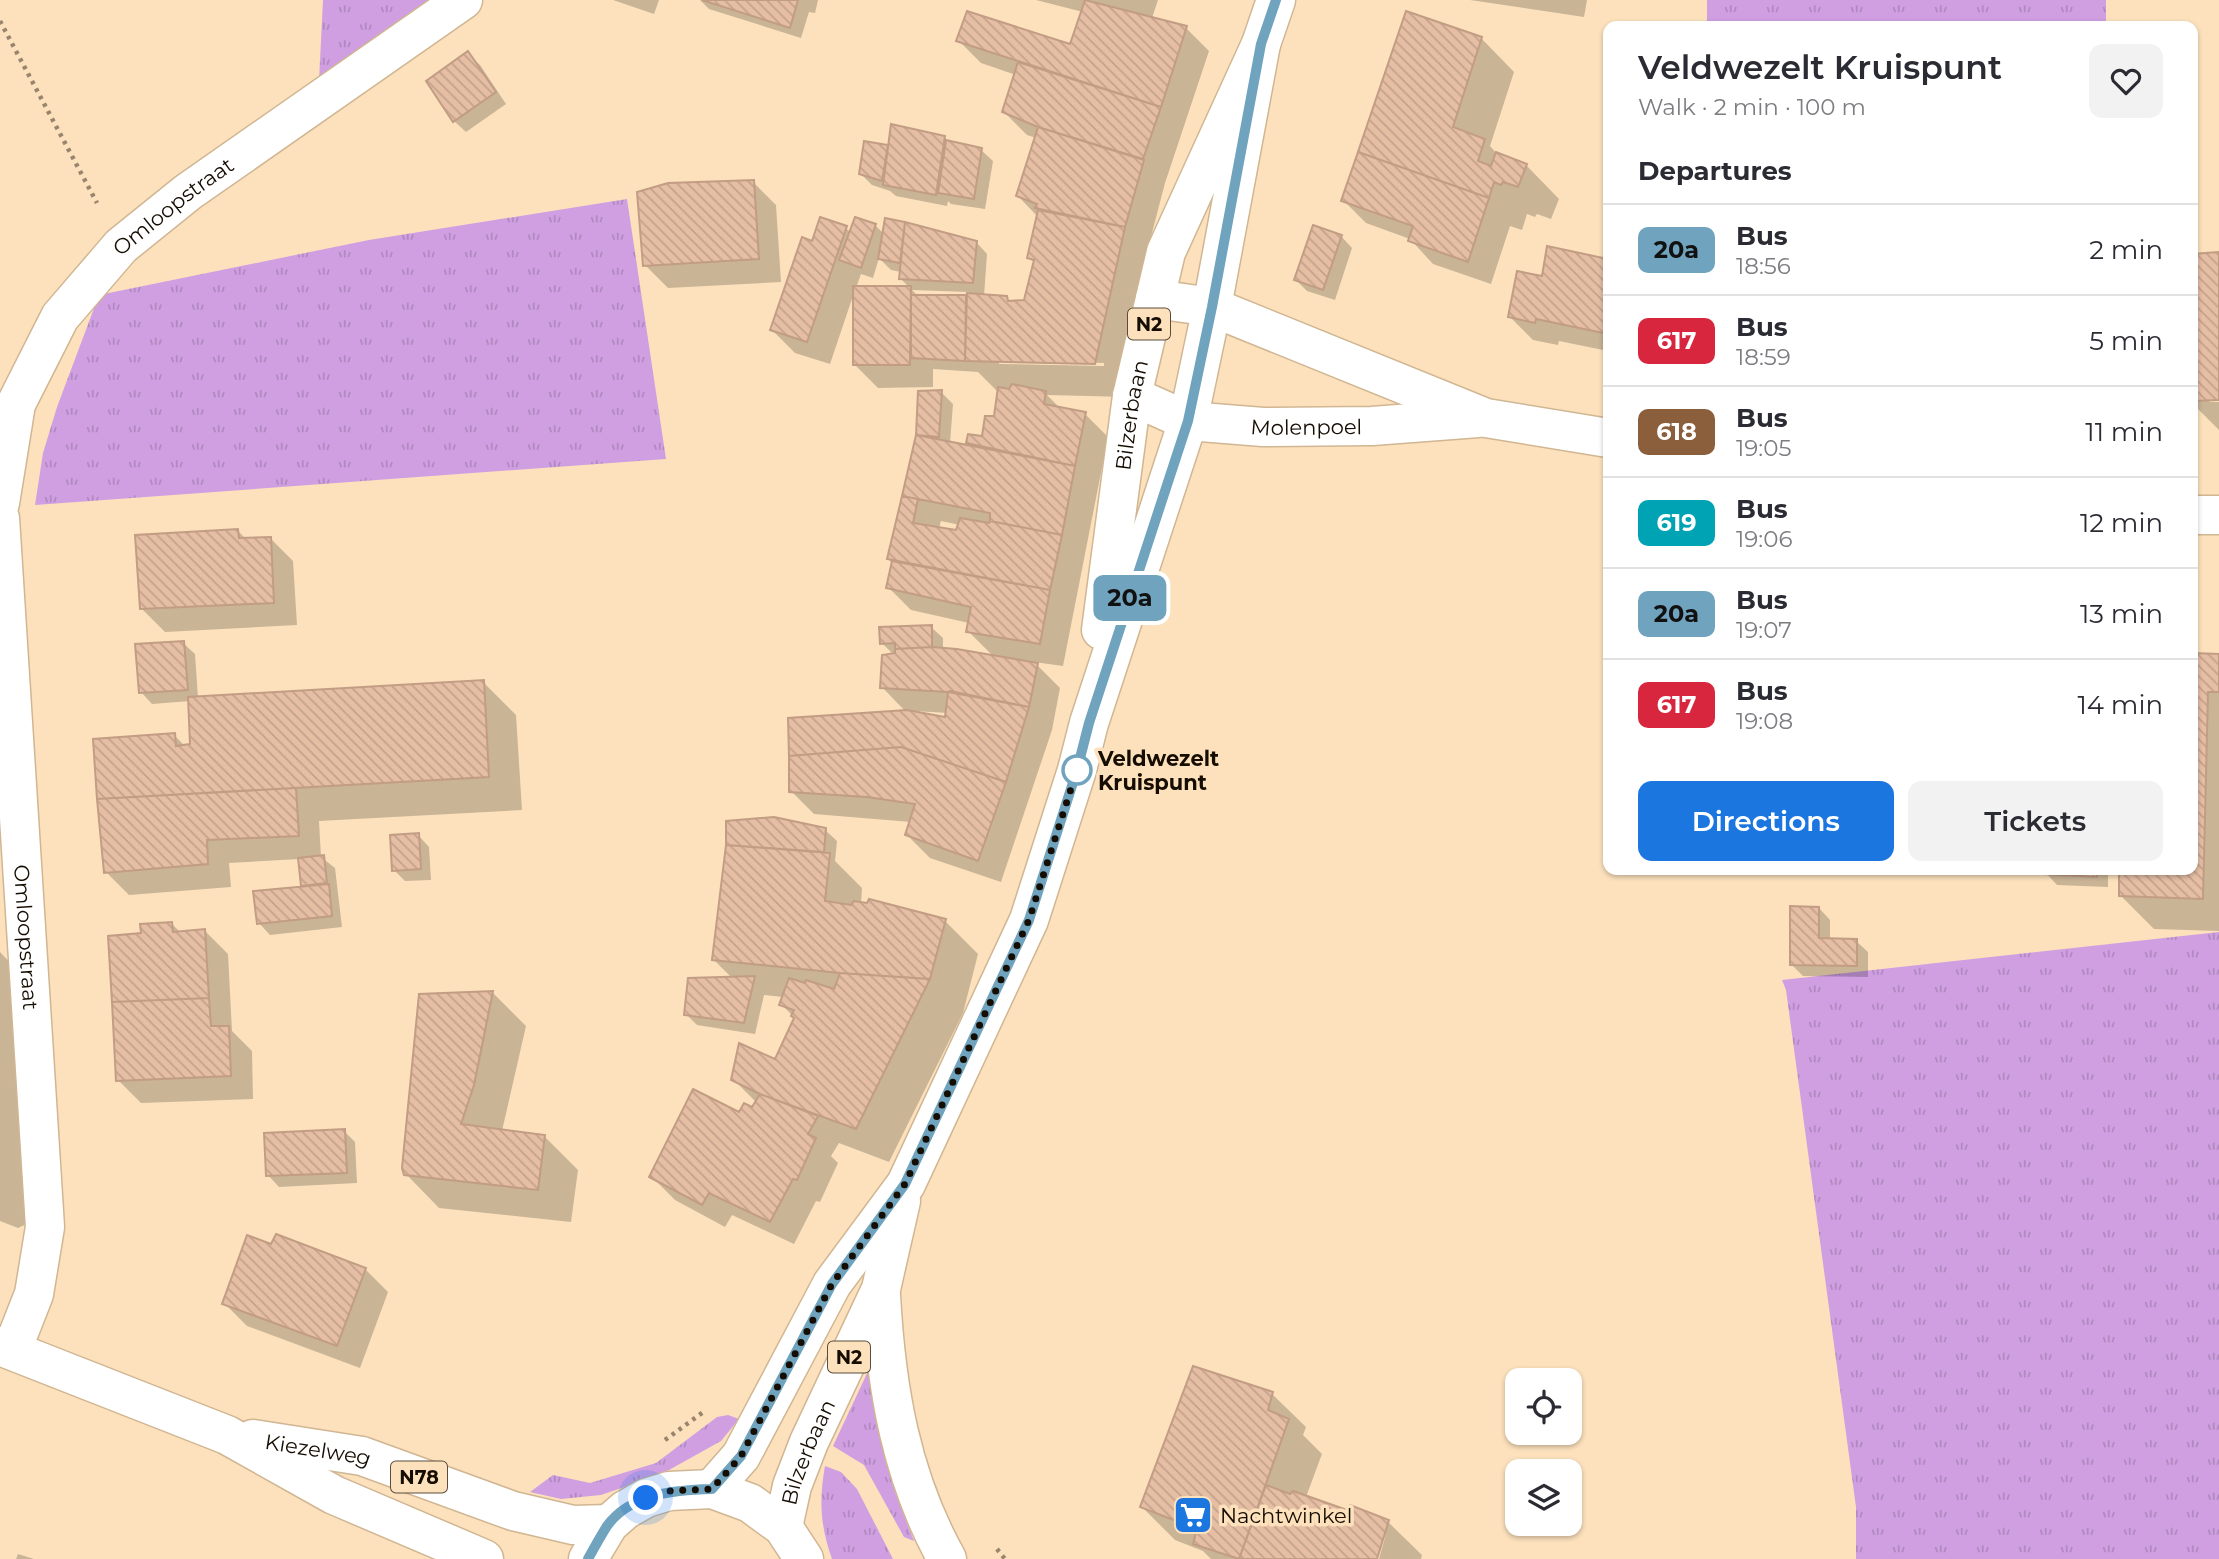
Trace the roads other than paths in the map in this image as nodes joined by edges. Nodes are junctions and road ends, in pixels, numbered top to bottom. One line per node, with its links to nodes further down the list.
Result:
1 (463, 0): 10 (main road, Omloopstraat)
2 (1276, 0): 3 (main road, Bilzerbaan / N2)
3 (1261, 44): 4 (main road, Bilzerbaan / N2); 5 (main road, Bilzerbaan / N2)
4 (1155, 299): 5 (main road, Molenpoel); 6 (main road, Bilzerbaan / N2)
5 (1212, 307): 7 (main road, Molenpoel); 8 (main road, Bilzerbaan / N2)
6 (1132, 396): 8 (main road, Molenpoel); 14 (main road, Bilzerbaan / N2)
7 (1486, 418): 8 (main road, Molenpoel); 9 (main road, Molenpoel)
8 (1188, 421): 14 (main road, Bilzerbaan / N2)
9 (1603, 437)
10 (0, 503)
11 (2198, 515): 12 (main road)
12 (2219, 515)
13 (0, 518): 17 (main road, Omloopstraat)
14 (1089, 723): 15 (main road, Bilzerbaan / N2)
15 (905, 1184): 16 (main road, Bilzerbaan / N2); 19 (main road, Bilzerbaan / N2)
16 (881, 1289): 21 (main road, Bilzerbaan / N2); 25 (main road)
17 (6, 1348): 18 (main road, Kiezelweg / N78)
18 (227, 1435): 20 (main road, Kiezelweg / N78); 22 (main road, Kiezelweg / N78)
19 (712, 1489): 20 (main road); 21 (main road)
20 (609, 1524): 23 (main road)
21 (783, 1527): 24 (main road)
22 (484, 1559)
23 (587, 1559)
24 (804, 1559)
25 (947, 1559)

